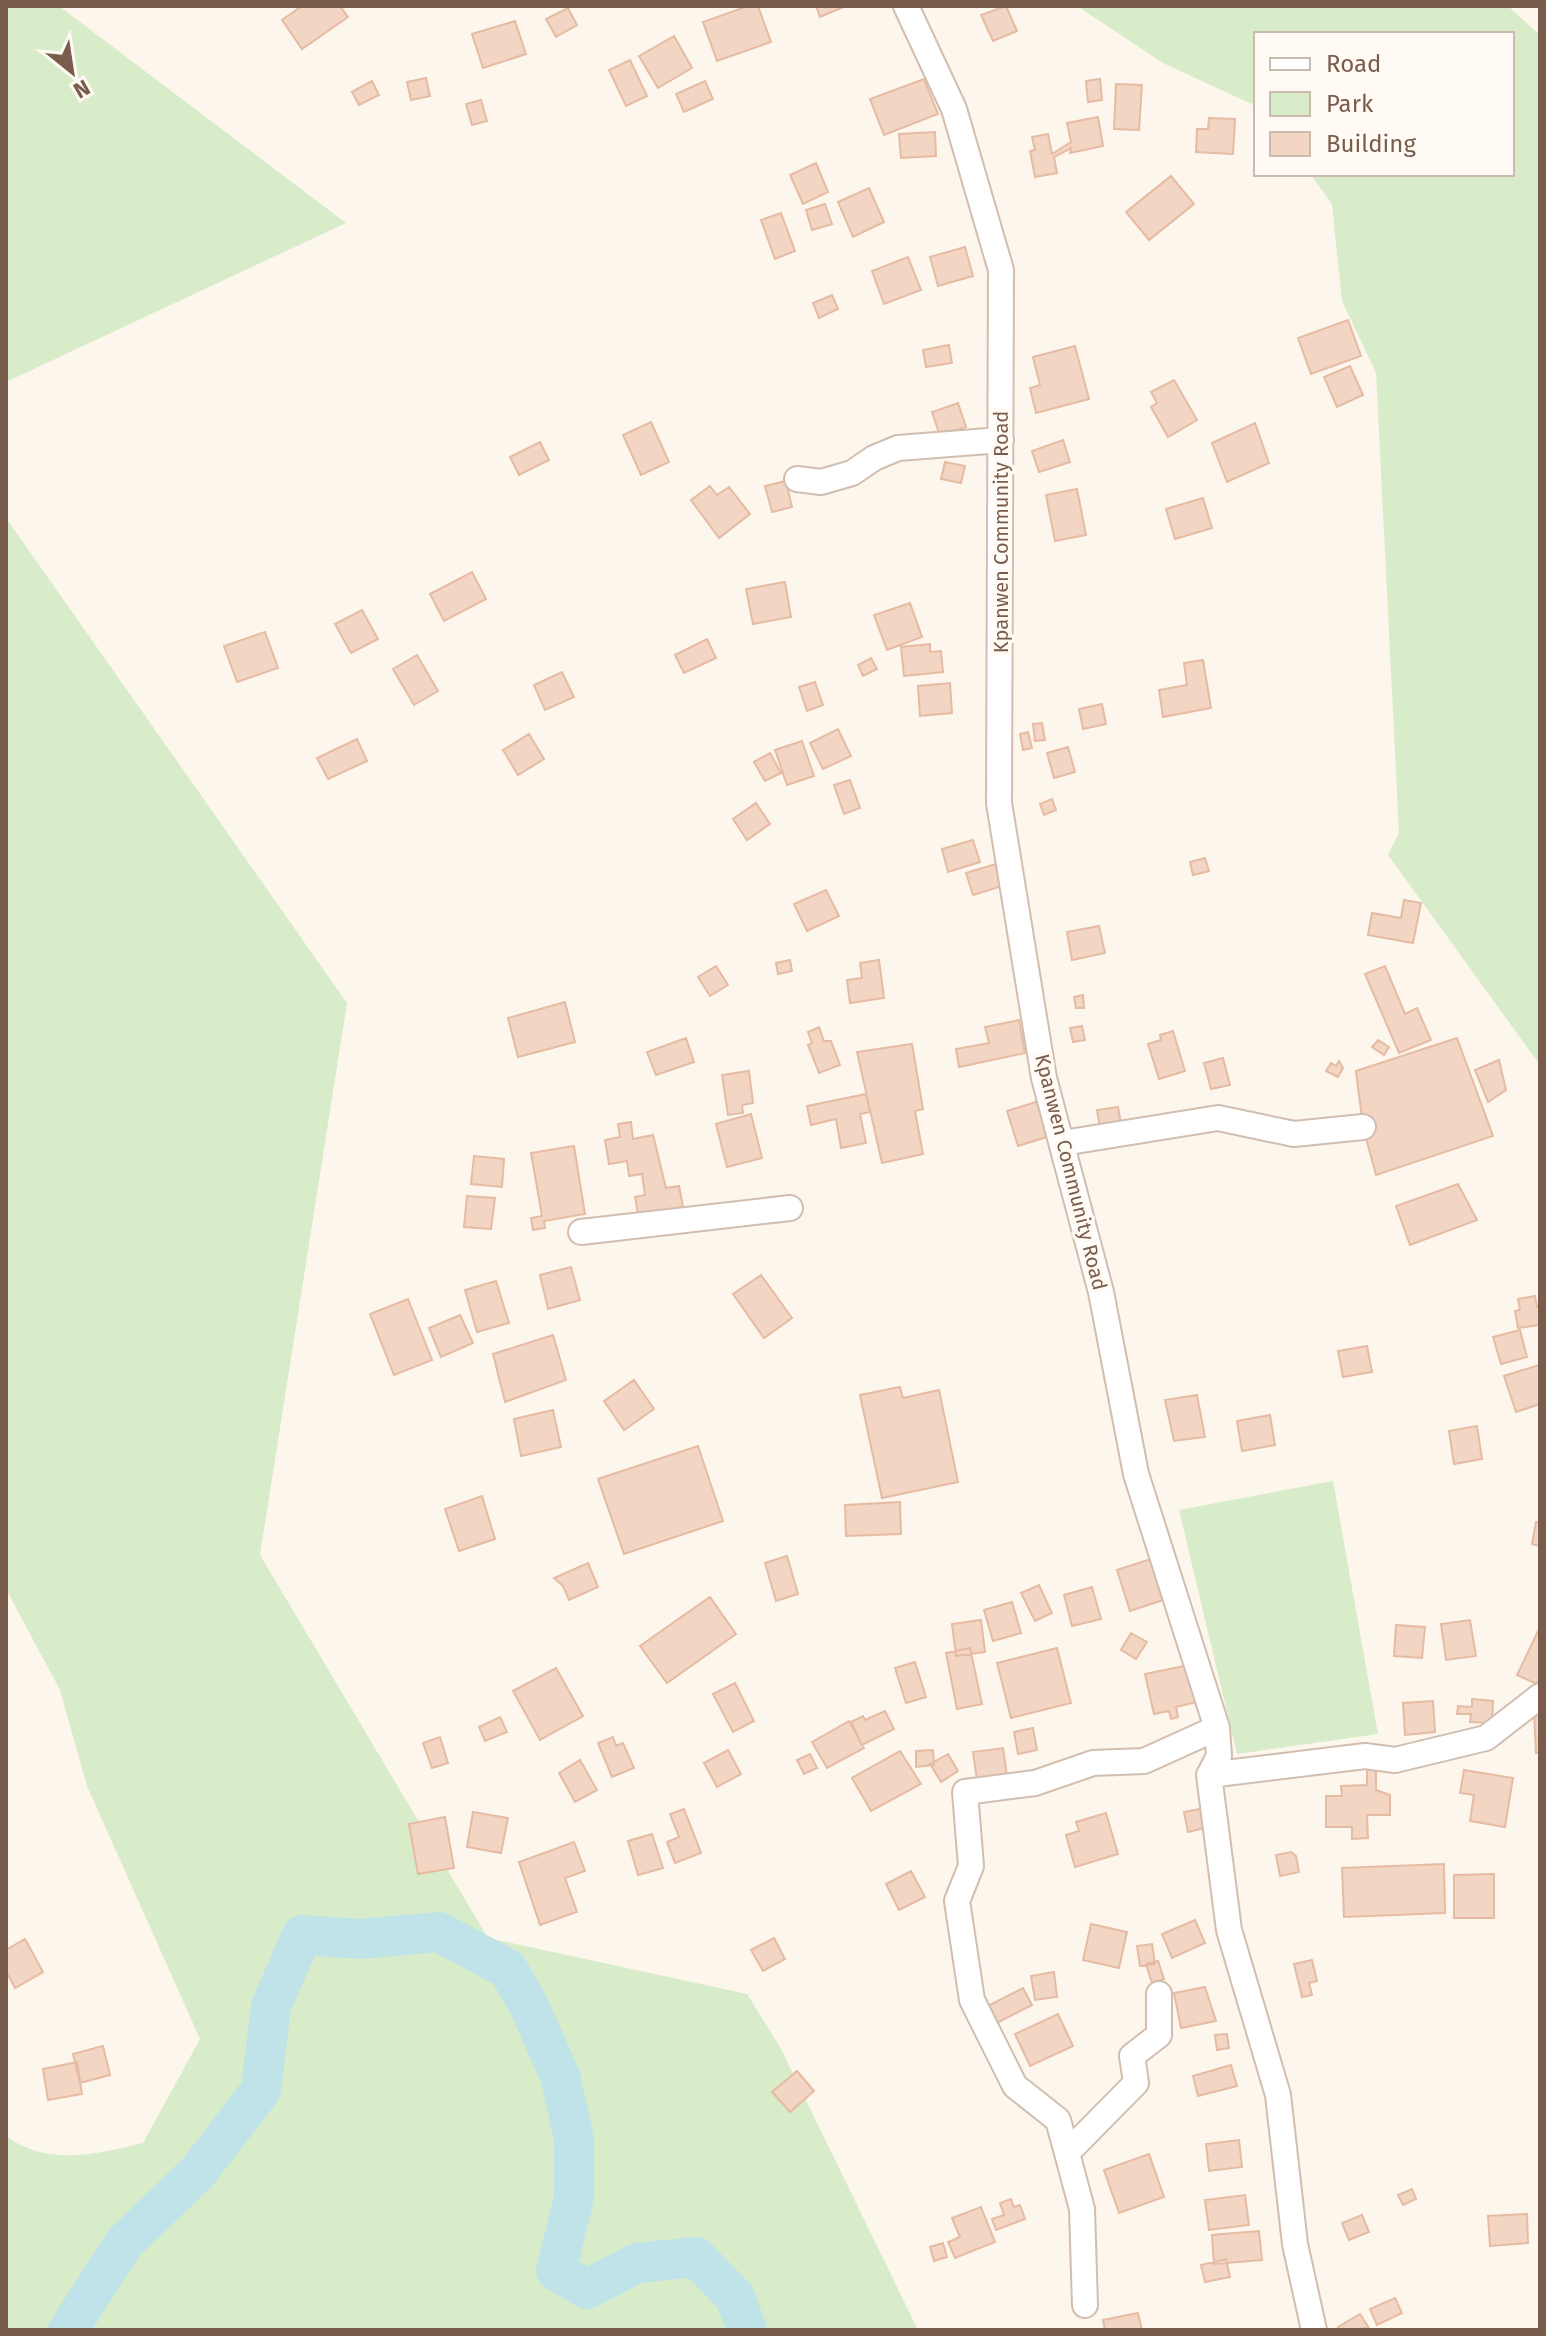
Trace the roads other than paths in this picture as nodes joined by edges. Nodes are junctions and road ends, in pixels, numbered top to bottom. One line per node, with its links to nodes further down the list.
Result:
1 (906, 6): 2 (street, Kpanwen Community Road)
2 (1001, 440): 3 (street); 5 (street, Kpanwen Community Road)
3 (797, 479)
4 (1363, 1127): 5 (street)
5 (1063, 1143): 9 (street, Kpanwen Community Road)
6 (790, 1208): 7 (street)
7 (581, 1232)
8 (1540, 1696): 10 (street)
9 (1217, 1728): 10 (street, Kpanwen Community Road); 12 (street)
10 (1209, 1775): 14 (street, Kpanwen Community Road)
11 (1159, 1994): 12 (street)
12 (1067, 2153): 13 (street)
13 (1085, 2305)
14 (1314, 2330)

